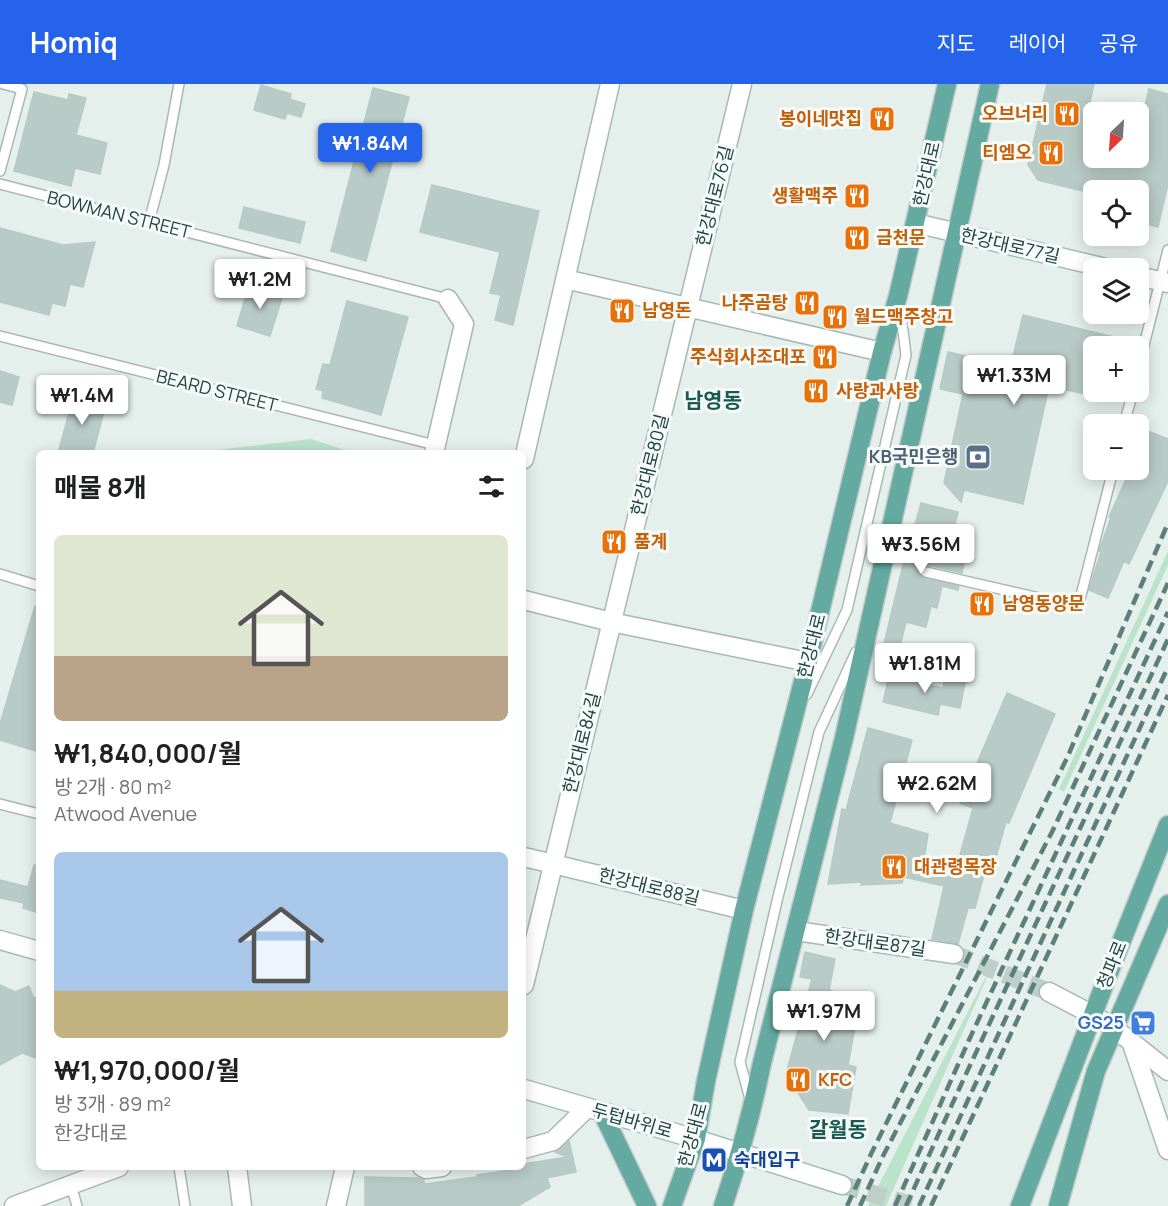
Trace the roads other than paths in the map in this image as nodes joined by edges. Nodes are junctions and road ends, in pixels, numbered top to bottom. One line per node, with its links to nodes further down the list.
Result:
1 (3, 84): 7 (lane)
2 (179, 84): 9 (lane)
3 (610, 84): 14 (street)
4 (742, 84): 19 (street, 한강대로76길)
5 (947, 84): 10 (main road, 한강대로)
6 (990, 84): 11 (main road)
7 (0, 171)
8 (0, 184): 9 (lane, BOWMAN STREET)
9 (149, 222): 18 (lane, BOWMAN STREET)
10 (915, 224): 11 (street, 한강대로77길); 17 (main road, 한강대로)
11 (957, 234): 13 (street, 한강대로77길); 31 (main road)
12 (1168, 250): 16 (lane)
13 (1083, 263)
14 (565, 279): 19 (street); 24 (street)
15 (1149, 279): 16 (street)
16 (1164, 282): 21 (lane)
17 (898, 296): 22 (main road, 한강대로); 33 (lane)
18 (448, 299): 23 (street)
19 (688, 307): 22 (street); 30 (street, 한강대로80길)
20 (0, 336): 23 (lane, BEARD STREET)
21 (1148, 336)
22 (882, 352): 32 (main road, 한강대로)
23 (434, 449)
24 (526, 450)
25 (1110, 480): 26 (lane)
26 (926, 572)
27 (0, 574): 28 (lane)
28 (36, 585)
29 (526, 601): 30 (street)
30 (611, 622): 32 (street); 38 (street, 한강대로84길)
31 (870, 624): 41 (main road); 53 (lane)
32 (808, 662): 33 (main road, 한강대로)
33 (792, 724): 40 (main road, 한강대로)
34 (0, 804): 35 (lane)
35 (36, 813)
36 (1168, 825): 47 (main road, 청파로)
37 (526, 857): 38 (street, 한강대로88길)
38 (553, 864): 40 (street, 한강대로88길); 45 (street)
39 (1168, 904): 48 (main road, 청파로)
40 (744, 910): 54 (main road, 한강대로)
41 (796, 931): 44 (street, 한강대로87길); 53 (main road)
42 (0, 940): 43 (street)
43 (36, 950)
44 (954, 954)
45 (526, 977)
46 (1049, 992): 47 (street)
47 (1093, 1015): 48 (street); 72 (main road, 청파로)
48 (1115, 1029): 49 (street); 73 (main road, 청파로)
49 (1132, 1043): 50 (street); 56 (street)
50 (1168, 1071)
51 (526, 1090): 52 (street, 두텁바위로)
52 (595, 1110): 54 (street, 두텁바위로); 55 (street); 69 (main road)
53 (753, 1110): 57 (main road)
54 (696, 1139): 57 (street, 두텁바위로); 70 (main road, 한강대로)
55 (526, 1149)
56 (1168, 1150)
57 (741, 1154): 63 (street, 두텁바위로); 71 (main road)
58 (111, 1170): 62 (street)
59 (179, 1170): 66 (lane)
60 (237, 1170): 67 (street)
61 (344, 1170): 68 (street)
62 (71, 1185): 64 (street); 65 (lane)
63 (842, 1185)
64 (14, 1206)
65 (77, 1206)
66 (185, 1206)
67 (242, 1206)
68 (336, 1206)
69 (648, 1206)
70 (672, 1206)
71 (723, 1206)
72 (1020, 1206)
73 (1058, 1206)

